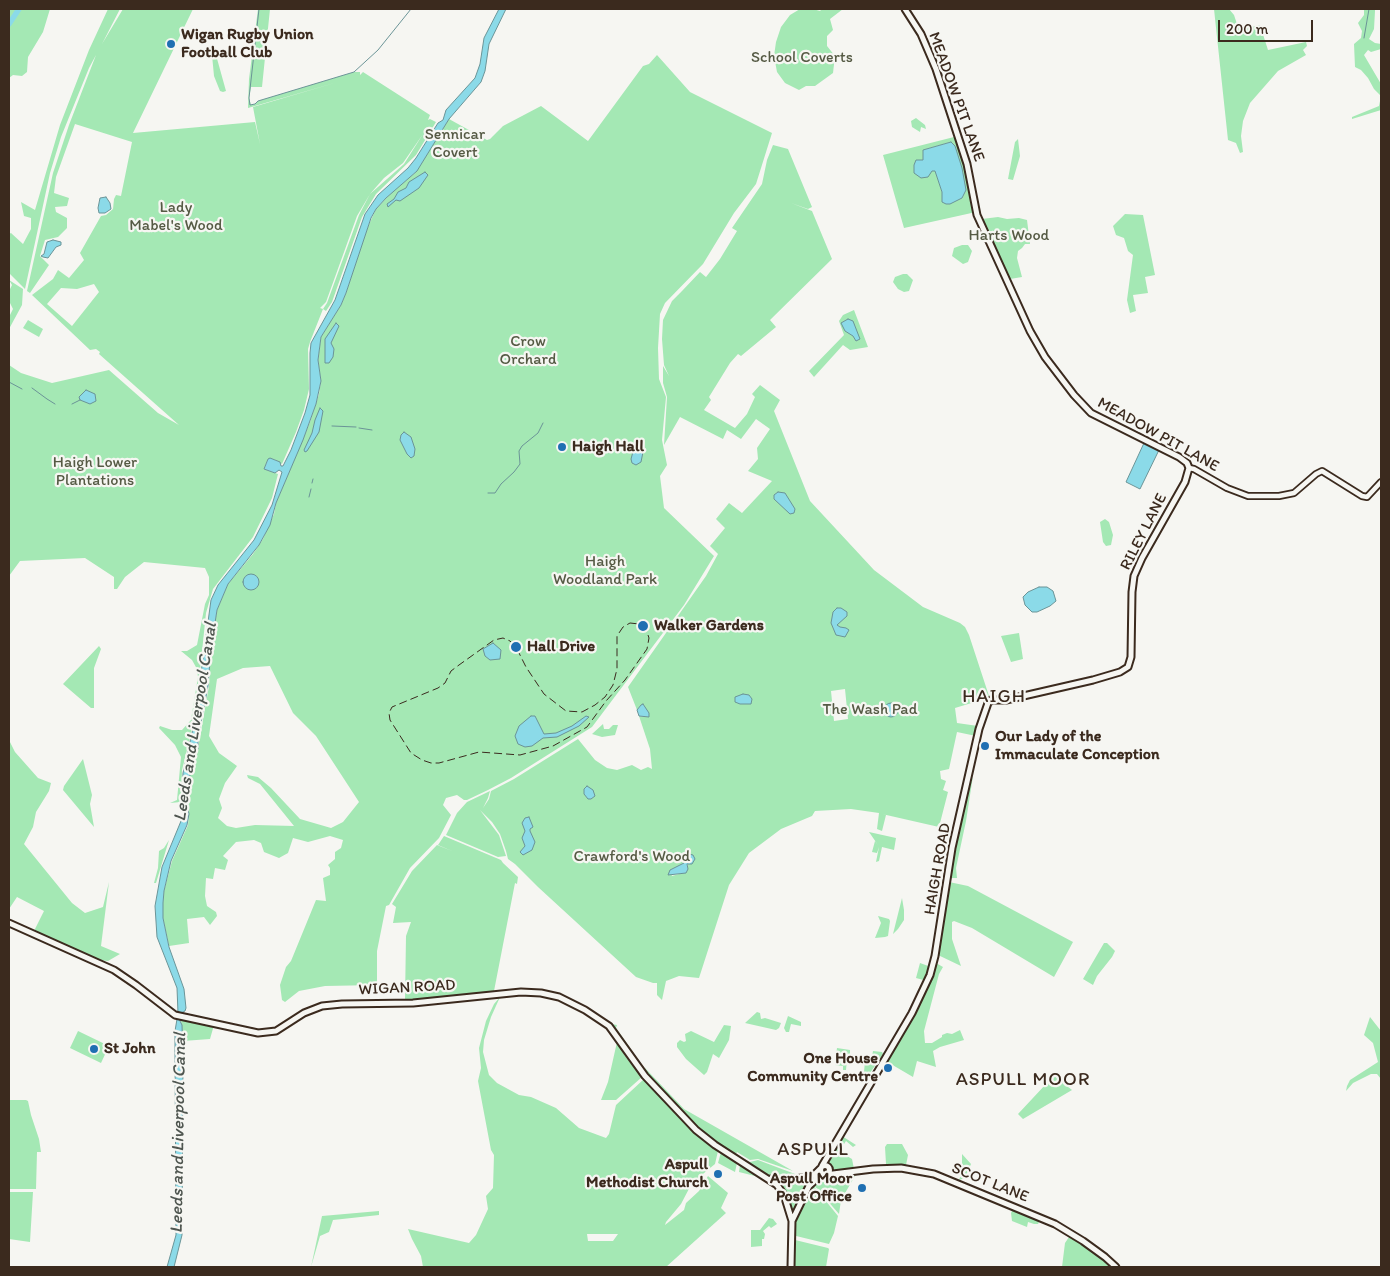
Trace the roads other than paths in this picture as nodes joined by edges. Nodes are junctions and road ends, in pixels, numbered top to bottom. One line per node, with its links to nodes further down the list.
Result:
1 (905, 9): 2 (main road, MEADOW PIT LANE)
2 (1189, 468): 3 (street, MEADOW PIT LANE); 4 (main road, RILEY LANE)
3 (1381, 482)
4 (1126, 669): 6 (main road, HAIGH ROAD)
5 (9, 922): 9 (main road, WIGAN ROAD)
6 (825, 1167): 7 (main road); 8 (main road); 10 (main road, WIGAN ROAD)
7 (824, 1174): 8 (main road, SCOT LANE); 12 (main road)
8 (839, 1174): 18 (main road, SCOT LANE)
9 (768, 1178): 11 (main road, WIGAN ROAD); 13 (main road, WIGAN ROAD)
10 (802, 1178): 11 (main road, WIGAN ROAD); 12 (main road)
11 (784, 1180): 13 (main road)
12 (809, 1186): 15 (main road)
13 (782, 1190): 14 (main road)
14 (789, 1207): 15 (main road); 16 (main road)
15 (799, 1207): 16 (main road)
16 (792, 1221): 17 (main road)
17 (791, 1267)
18 (1116, 1267)

